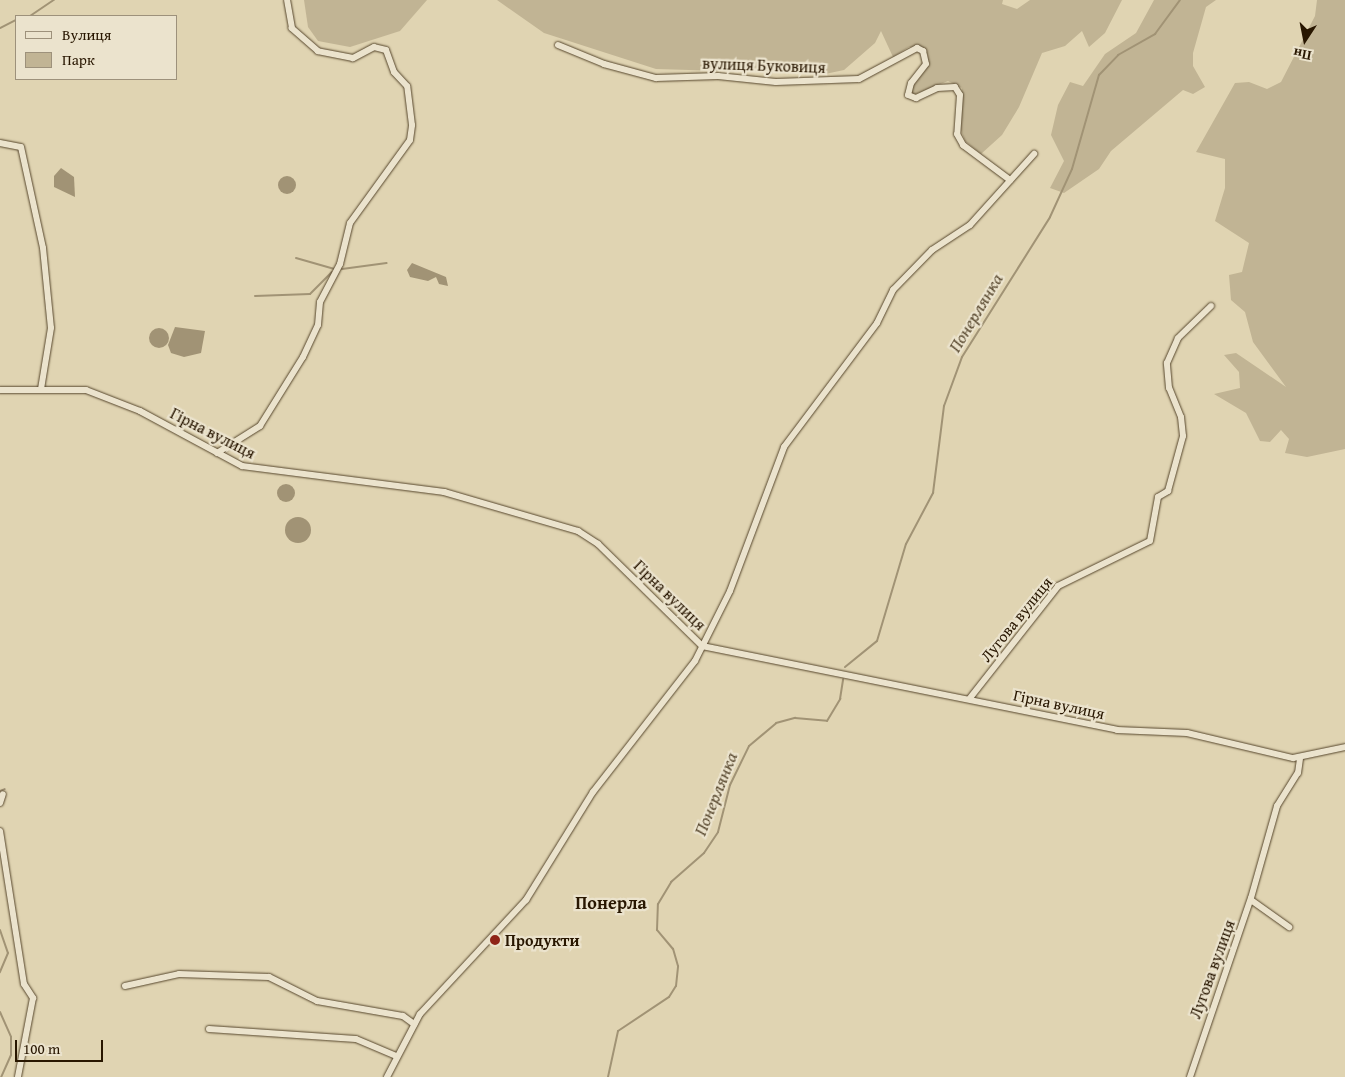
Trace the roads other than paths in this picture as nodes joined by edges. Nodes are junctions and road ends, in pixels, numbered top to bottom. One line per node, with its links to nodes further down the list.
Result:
1 (287, 0): 9 (street)
2 (558, 45): 5 (street, вулиця Буковиця)
3 (0, 143): 7 (street)
4 (1034, 154): 5 (street)
5 (1010, 180): 10 (street)
6 (1211, 306): 11 (street, Лугова вулиця)
7 (41, 389): 8 (street, Гірна вулиця); 9 (street, Гірна вулиця)
8 (0, 390)
9 (217, 452): 10 (street, Гірна вулиця)
10 (702, 646): 11 (street, Гірна вулиця); 20 (street)
11 (970, 698): 13 (street, Гірна вулиця)
12 (1345, 747): 13 (street, Гірна вулиця)
13 (1300, 759): 17 (street, Лугова вулиця)
14 (3, 794): 15 (street)
15 (0, 803)
16 (0, 831): 23 (street)
17 (1251, 900): 18 (street); 25 (street, Лугова вулиця)
18 (1289, 927)
19 (125, 986): 20 (street)
20 (414, 1024): 22 (street)
21 (209, 1029): 22 (street)
22 (396, 1056): 24 (street)
23 (18, 1077)
24 (386, 1077)
25 (1190, 1077)

